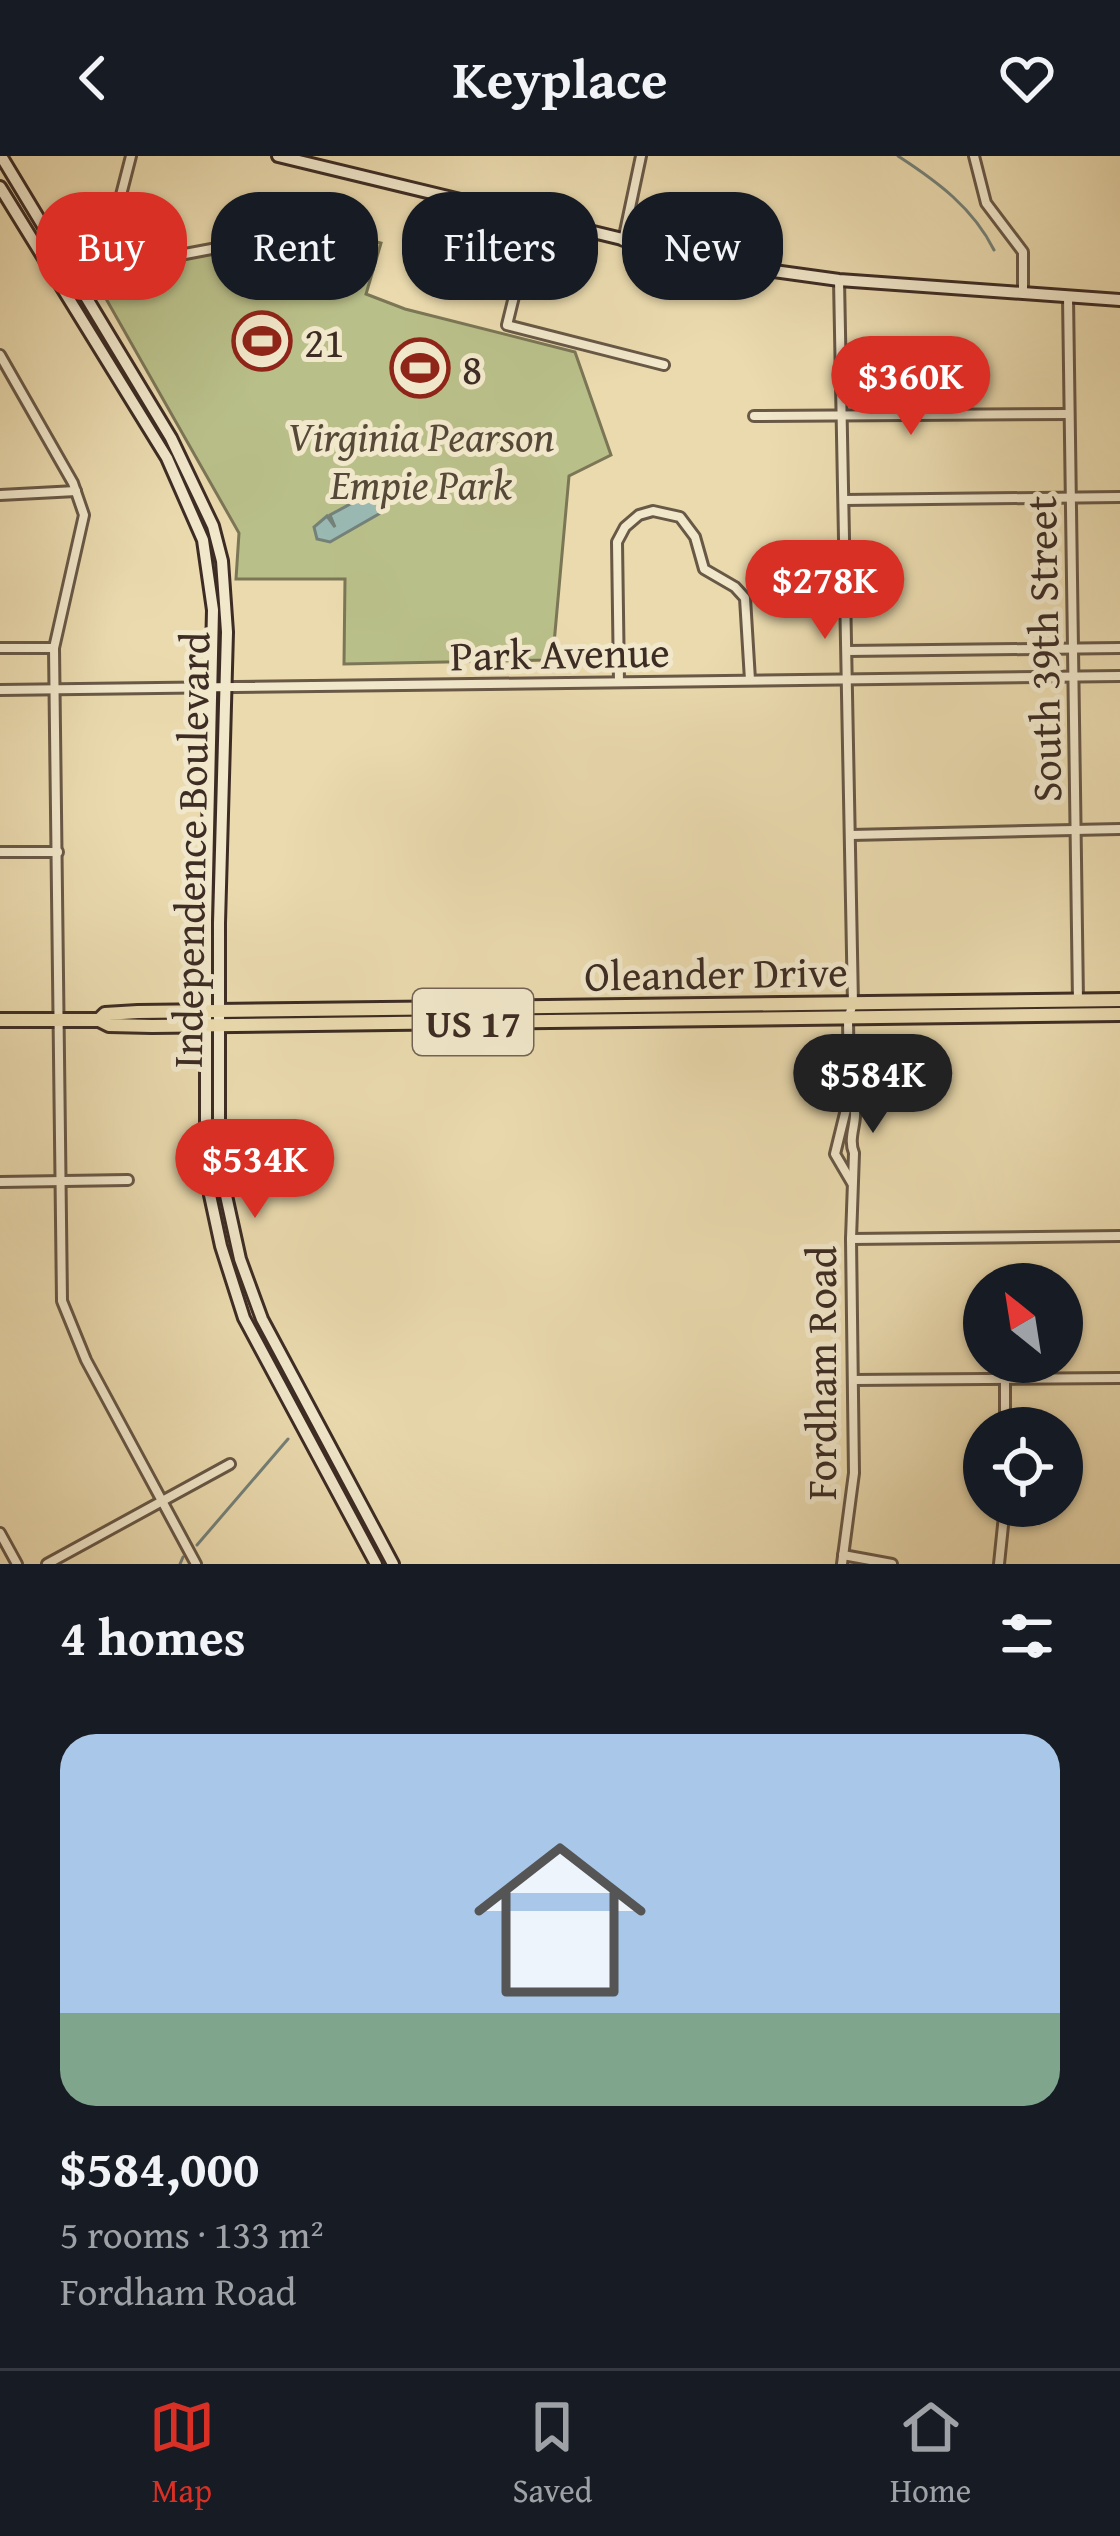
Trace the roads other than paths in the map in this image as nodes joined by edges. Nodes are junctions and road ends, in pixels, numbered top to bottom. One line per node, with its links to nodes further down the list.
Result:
1 (1, 156): 39 (main road, Independence Boulevard)
2 (130, 156): 7 (street)
3 (278, 156): 8 (main road)
4 (641, 156): 9 (street)
5 (974, 156): 12 (street)
6 (0, 187): 38 (main road, Independence Boulevard)
7 (121, 192)
8 (424, 192)
9 (633, 192)
10 (783, 272): 11 (main road)
11 (839, 280): 12 (main road); 22 (street, Fordham Road)
12 (1023, 292): 13 (main road)
13 (1069, 296): 15 (main road); 20 (street, South 39th Street)
14 (513, 300): 17 (street)
15 (1120, 300)
16 (0, 355): 19 (street)
17 (664, 365)
18 (0, 376): 19 (street)
19 (12, 376): 23 (street)
20 (1069, 414): 22 (street); 26 (street, South 39th Street)
21 (754, 416): 22 (street)
22 (841, 417): 27 (street, Fordham Road)
23 (76, 491): 24 (street); 28 (street)
24 (0, 495)
25 (1120, 497): 26 (street)
26 (1070, 498): 27 (street); 29 (street, South 39th Street)
27 (844, 500): 32 (street, Fordham Road)
28 (55, 648): 31 (street); 40 (street)
29 (1074, 648): 30 (street); 32 (street); 33 (street, South 39th Street)
30 (1120, 648)
31 (0, 649)
32 (847, 651): 35 (street, Fordham Road)
33 (1074, 676): 34 (street, Park Avenue); 35 (street, Park Avenue); 43 (street, South 39th Street)
34 (1120, 676)
35 (848, 679): 36 (street, Park Avenue); 44 (street, Fordham Road)
36 (750, 680): 37 (street, Park Avenue); 37 (street)
37 (619, 682): 39 (street, Park Avenue)
38 (211, 687): 39 (street, Park Avenue); 40 (street, Park Avenue); 51 (main road, Independence Boulevard)
39 (226, 687): 51 (main road, Independence Boulevard)
40 (54, 689): 41 (street, Park Avenue); 46 (street)
41 (0, 690)
42 (1120, 829): 43 (street)
43 (1076, 831): 44 (street); 48 (street, South 39th Street)
44 (851, 835): 49 (street, Fordham Road)
45 (0, 852): 46 (street)
46 (58, 852): 53 (street)
47 (1120, 1000): 48 (main road, Oleander Drive / US 17)
48 (1078, 1008): 49 (main road, Oleander Drive / US 17); 50 (main road, Oleander Drive / US 17)
49 (851, 1011): 51 (main road, Oleander Drive / US 17); 54 (street, Fordham Road)
50 (1120, 1014)
51 (213, 1018): 53 (main road, Oleander Drive / US 17); 61 (main road, Independence Boulevard); 66 (main road, Independence Boulevard)
52 (0, 1020): 53 (main road, Oleander Drive / US 17)
53 (59, 1020): 56 (street)
54 (849, 1097): 58 (street, Fordham Road); 58 (street, Fordham Road)
55 (128, 1180): 56 (street)
56 (61, 1181): 57 (street); 68 (street)
57 (0, 1182)
58 (852, 1183): 60 (street, Fordham Road)
59 (1120, 1236): 60 (street)
60 (850, 1239): 64 (street, Fordham Road)
61 (266, 1363): 66 (main road); 75 (main road, Independence Boulevard)
62 (1120, 1378): 63 (street)
63 (1083, 1379)
64 (853, 1380): 65 (street); 71 (street, Fordham Road)
65 (963, 1380)
66 (317, 1424): 76 (main road, Independence Boulevard)
67 (230, 1464): 68 (street)
68 (162, 1502): 73 (street); 74 (street)
69 (1003, 1527): 78 (street)
70 (0, 1533): 72 (street)
71 (842, 1560): 77 (street)
72 (17, 1564)
73 (47, 1564)
74 (196, 1564)
75 (376, 1564)
76 (393, 1564)
77 (892, 1564)
78 (999, 1564)

